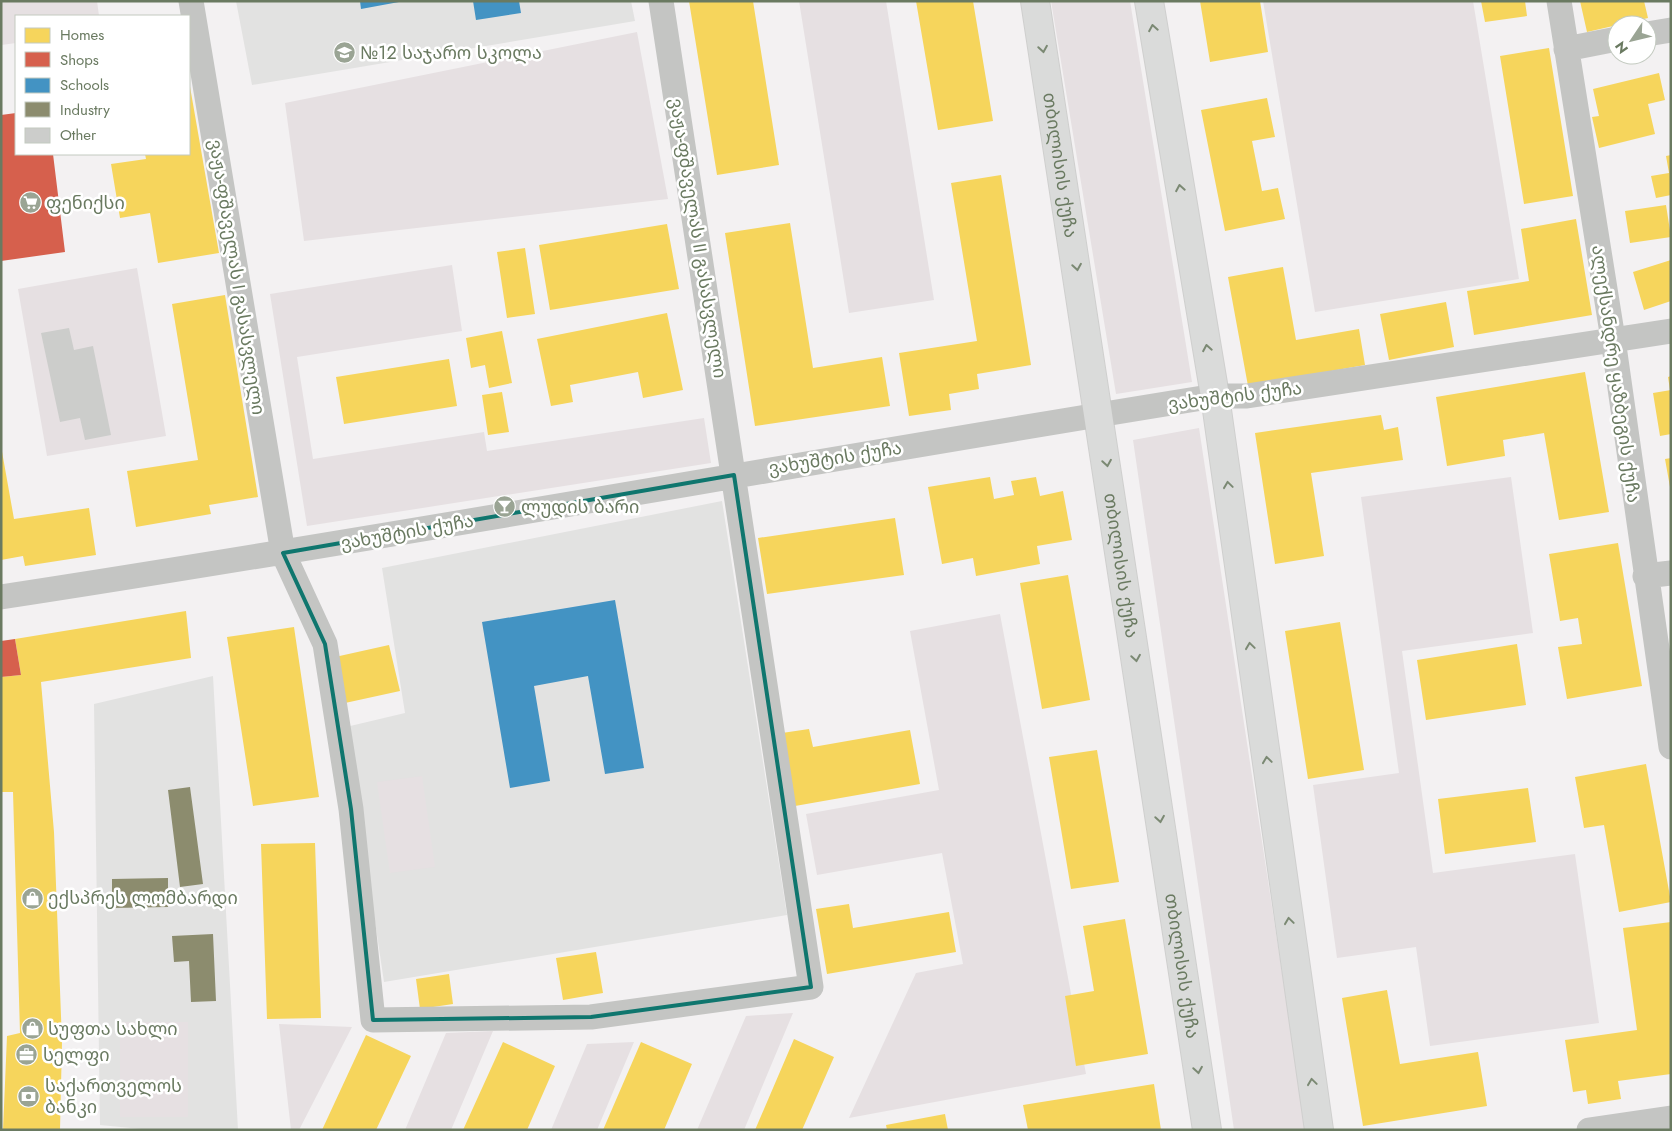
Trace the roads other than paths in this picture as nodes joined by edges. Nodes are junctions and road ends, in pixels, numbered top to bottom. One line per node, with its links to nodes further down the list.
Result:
1 (191, 1): 15 (street, ვაჟა-ფშაველას I გასასვლელი)
2 (661, 1): 14 (street, ვაჟა-ფშაველას II გასასვლელი)
3 (1035, 1): 13 (main road, თბილისის ქუჩა, one-way to 13)
4 (1149, 1): 12 (main road, one-way to 4)
5 (1559, 1): 9 (street, ალექსანდრე ყაზბეგის ქუჩა)
6 (1671, 30): 7 (street)
7 (1657, 32)
8 (1607, 41): 9 (street)
9 (1566, 49): 11 (street, ალექსანდრე ყაზბეგის ქუჩა)
10 (1671, 331): 11 (street, ვახუშტის ქუჩა)
11 (1613, 340): 12 (street, ვახუშტის ქუჩა); 17 (street, ალექსანდრე ყაზბეგის ქუჩა)
12 (1215, 396): 13 (street, ვახუშტის ქუჩა); 22 (main road, one-way to 12)
13 (1100, 415): 14 (street, ვახუშტის ქუჩა); 21 (main road, თბილისის ქუჩა, one-way to 21)
14 (734, 474): 15 (street, ვახუშტის ქუჩა); 15 (street, ვაჟა-ფშაველას I გასასვლელი)
15 (282, 553): 18 (street, ვახუშტის ქუჩა)
16 (1671, 573): 17 (street)
17 (1645, 576): 19 (street, ალექსანდრე ყაზბეგის ქუჩა)
18 (1, 597)
19 (1671, 747)
20 (1671, 1118): 23 (street)
21 (1207, 1130)
22 (1319, 1130)
23 (1589, 1130)

